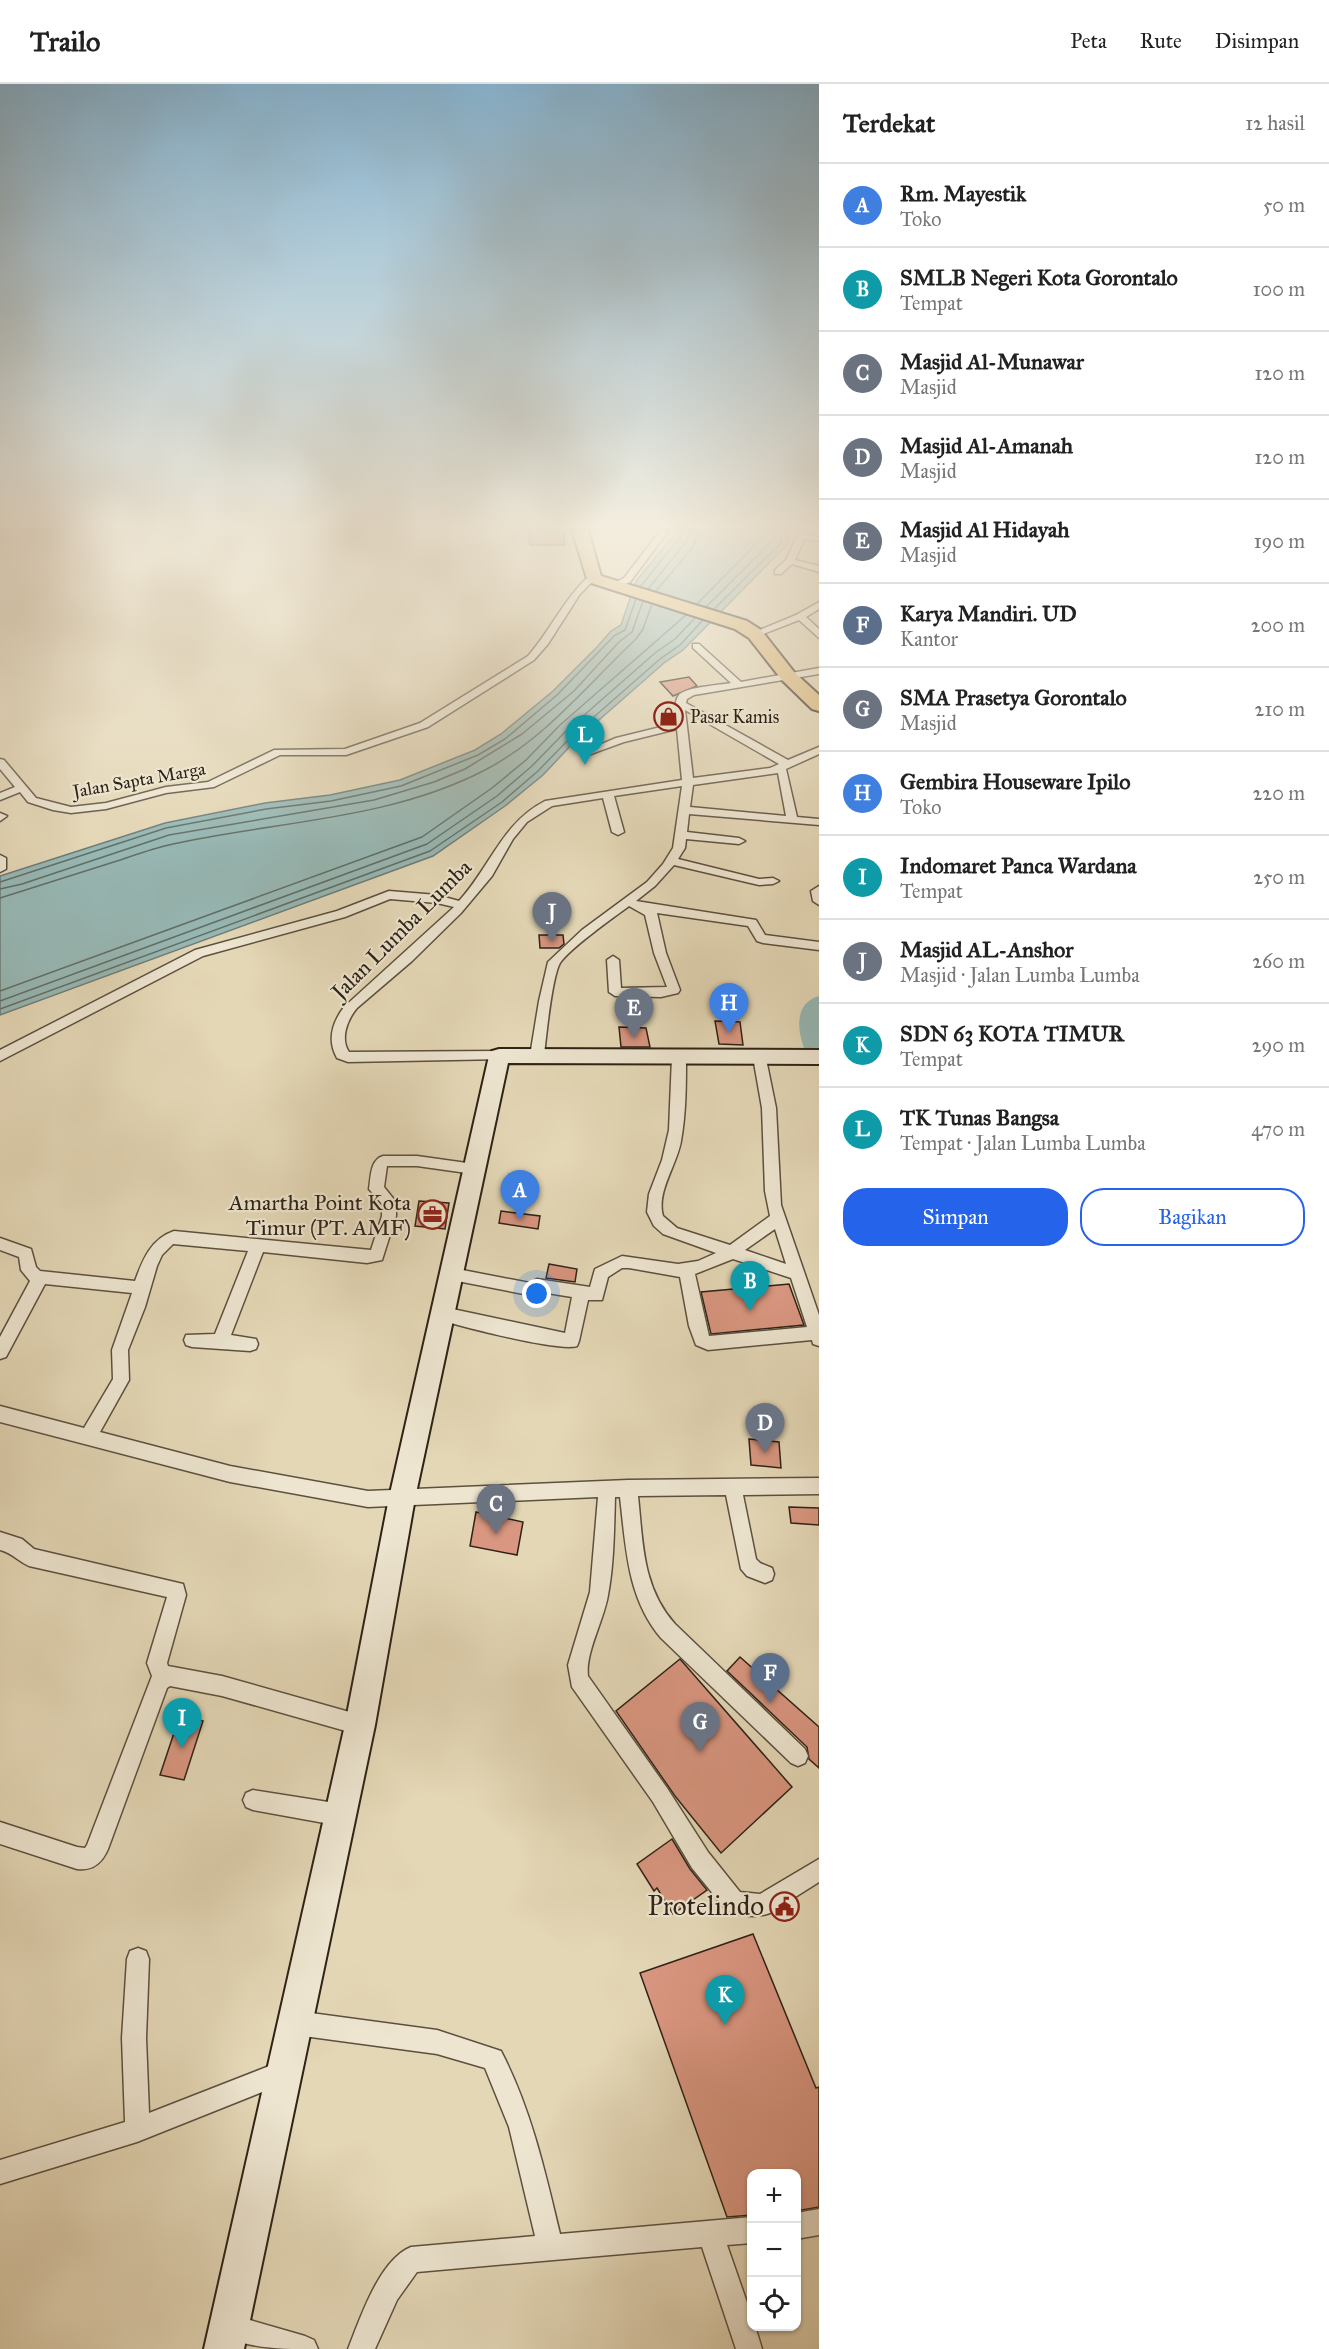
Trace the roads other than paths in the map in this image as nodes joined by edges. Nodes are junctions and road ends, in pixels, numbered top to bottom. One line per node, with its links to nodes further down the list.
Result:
1 (549, 636): 15 (street, Jalan Sapta Marga)
2 (756, 636): 5 (highway)
3 (696, 646): 6 (street)
4 (819, 671): 5 (street)
5 (788, 676): 6 (street); 8 (highway)
6 (739, 684): 7 (street)
7 (680, 703): 9 (street); 13 (street)
8 (819, 705)
9 (681, 725): 11 (street); 14 (street)
10 (819, 750): 13 (street, Jalan Lumba Lumba)
11 (588, 752)
12 (0, 762): 15 (street, Jalan Sapta Marga)
13 (783, 766): 14 (street, Jalan Lumba Lumba); 19 (street)
14 (688, 783): 16 (street, Jalan Lumba Lumba); 18 (street)
15 (21, 788): 17 (street)
16 (608, 795): 21 (street); 31 (street, Jalan Lumba Lumba)
17 (0, 797)
18 (686, 810): 19 (street); 22 (street)
19 (792, 819): 20 (street)
20 (819, 822)
21 (618, 832)
22 (681, 835): 23 (street); 25 (street)
23 (739, 841)
24 (0, 858): 26 (street)
25 (671, 861): 27 (street); 30 (street)
26 (0, 869)
27 (773, 881)
28 (819, 890): 29 (street)
29 (819, 901)
30 (629, 902): 32 (street); 37 (street)
31 (461, 904): 35 (street); 36 (street, Jalan Lumba Lumba)
32 (643, 907): 33 (street); 34 (street)
33 (819, 946)
34 (613, 960)
35 (0, 1056)
36 (499, 1056): 37 (street); 41 (street)
37 (537, 1056): 38 (street)
38 (679, 1057): 40 (street); 45 (street)
39 (811, 1057): 40 (street)
40 (760, 1058): 42 (street)
41 (474, 1169): 44 (street); 47 (street)
42 (778, 1219): 45 (street); 48 (street)
43 (0, 1244): 49 (street)
44 (258, 1245): 50 (street); 56 (street)
45 (733, 1253): 46 (street); 48 (street)
46 (686, 1270): 51 (street); 54 (street)
47 (452, 1274): 51 (street); 53 (street)
48 (797, 1274): 52 (street)
49 (38, 1279): 50 (street); 58 (street)
50 (141, 1288): 60 (street)
51 (581, 1294): 53 (street)
52 (813, 1304): 54 (street)
53 (443, 1314): 65 (street)
54 (818, 1336)
55 (192, 1340): 56 (street)
56 (220, 1341): 57 (street)
57 (250, 1344)
58 (0, 1352)
59 (0, 1414): 60 (street)
60 (88, 1437): 65 (street)
61 (819, 1486): 62 (street)
62 (733, 1487): 63 (street); 67 (street)
63 (628, 1488): 64 (street); 70 (street)
64 (607, 1489): 65 (street); 74 (street)
65 (402, 1498): 69 (street)
66 (0, 1541): 68 (street)
67 (765, 1574)
68 (163, 1678): 69 (street); 73 (street)
69 (360, 1725): 72 (street)
70 (798, 1756)
71 (253, 1800): 72 (street)
72 (340, 1815): 76 (street)
73 (0, 1833)
74 (819, 1870)
75 (138, 1959): 78 (street)
76 (296, 2023): 77 (street); 84 (street)
77 (285, 2072): 78 (street); 85 (street)
78 (137, 2130): 79 (street)
79 (0, 2172)
80 (819, 2222): 81 (street)
81 (801, 2225)
82 (747, 2230): 83 (street)
83 (710, 2233): 84 (street); 88 (street)
84 (550, 2247): 87 (street)
85 (226, 2338): 86 (street)
86 (305, 2349)
87 (360, 2349)
88 (749, 2349)

